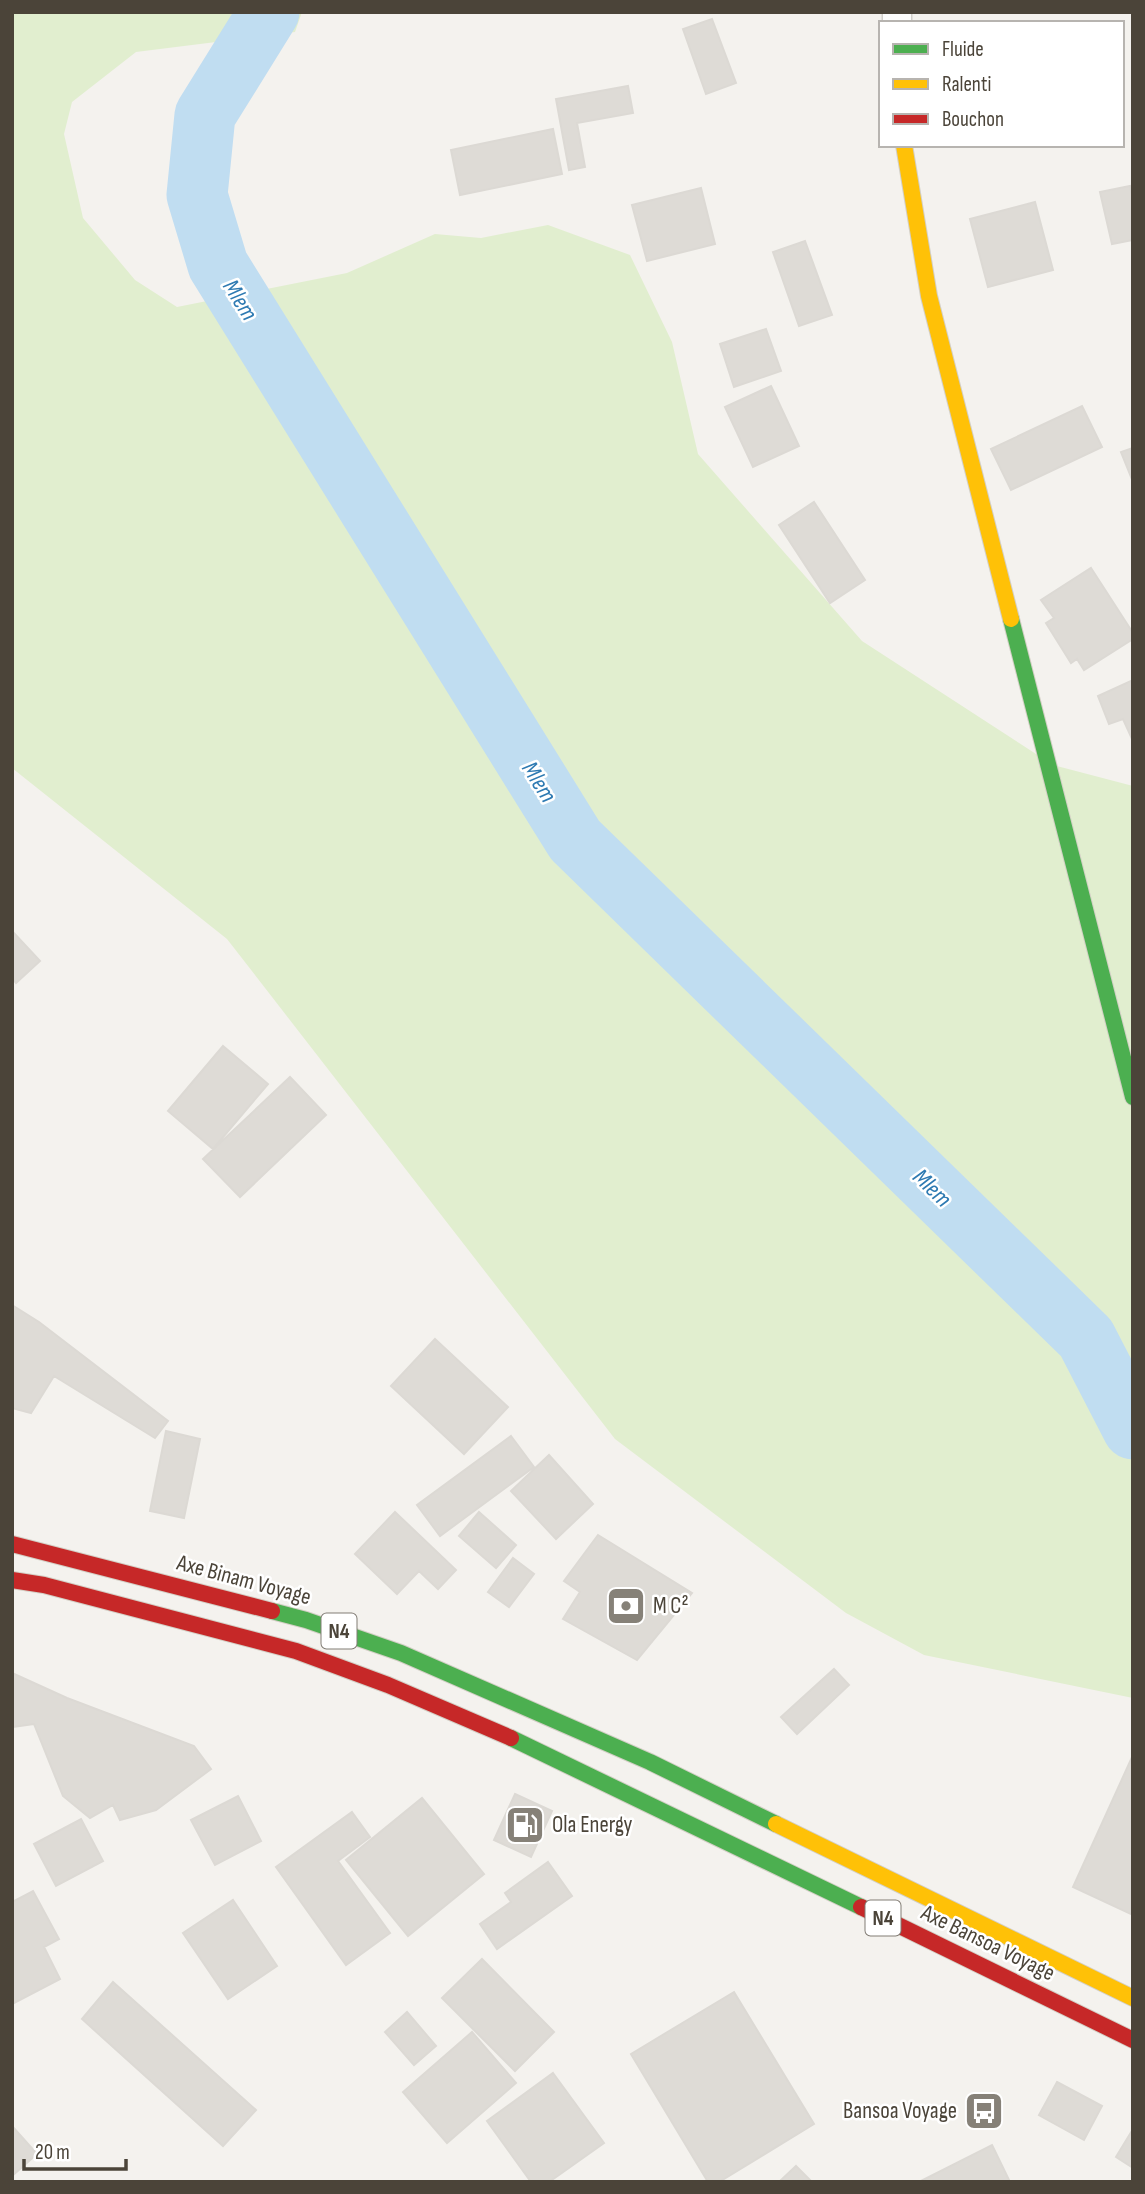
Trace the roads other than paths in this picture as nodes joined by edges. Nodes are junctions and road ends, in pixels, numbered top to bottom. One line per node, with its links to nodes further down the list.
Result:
1 (904, 147): 2 (main road)
2 (1133, 1097)
3 (12, 1544): 5 (main road, Axe Binam Voyage / N4)
4 (12, 1580): 5 (main road, Axe Binam Voyage / N4)
5 (395, 1669): 6 (main road, Axe Binam Voyage / N4); 6 (main road, Axe Binam Voyage / N4)
6 (642, 1780): 7 (main road, Axe Bansoa Voyage / N4); 7 (main road, Axe Bansoa Voyage / N4)
7 (1054, 1980): 8 (main road, Axe Bansoa Voyage / N4); 9 (main road, Axe Bansoa Voyage / N4)
8 (1133, 1998)
9 (1133, 2040)

